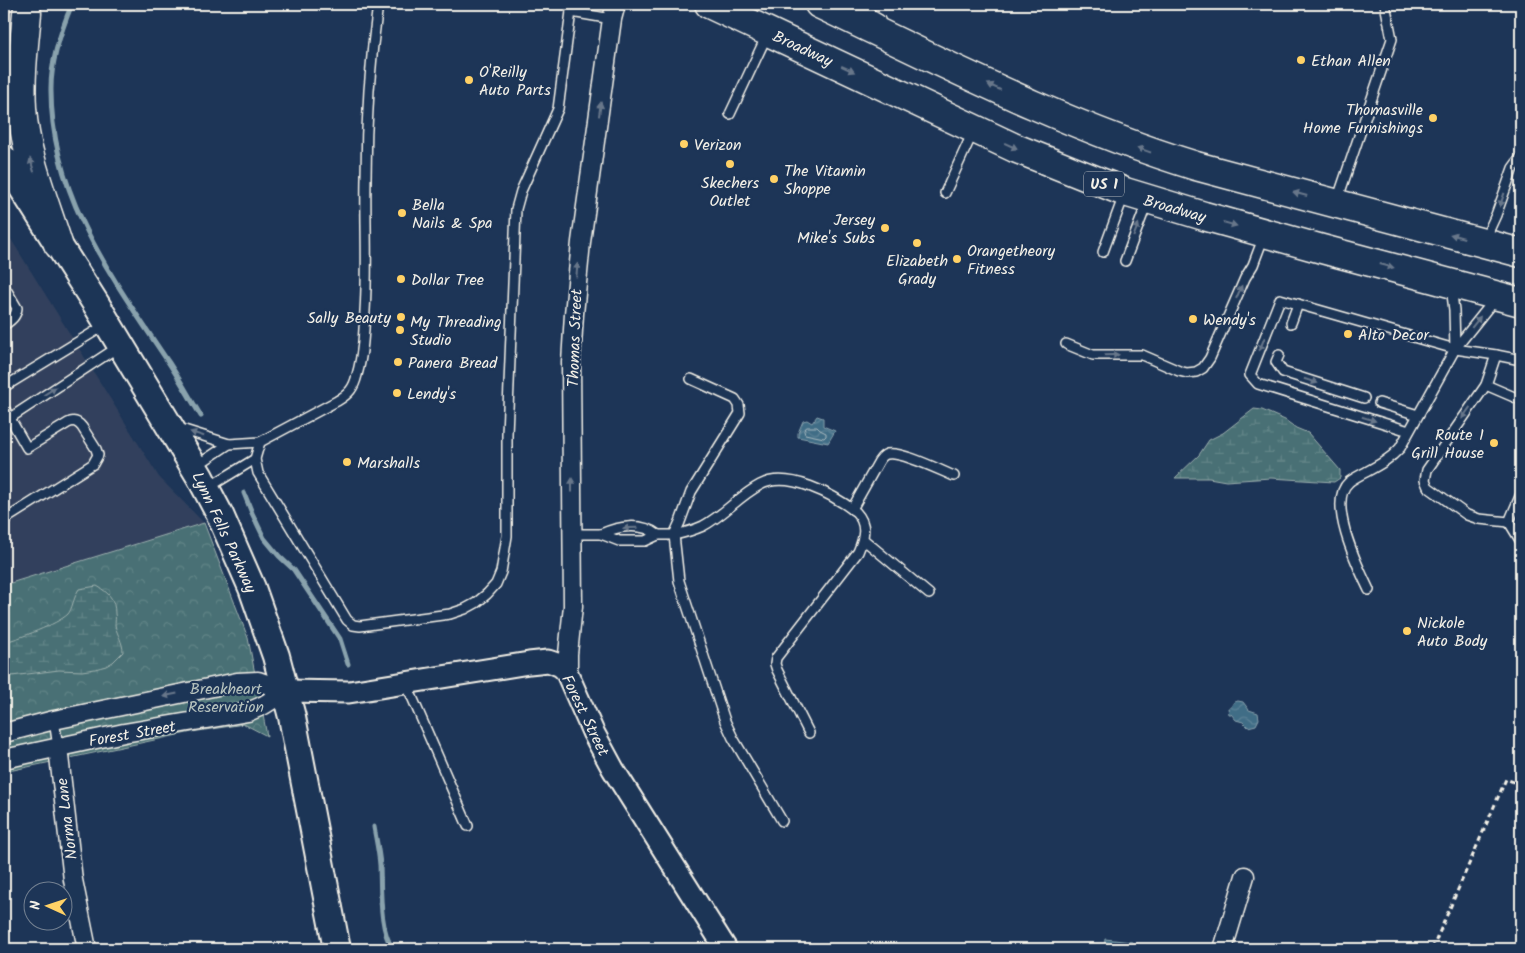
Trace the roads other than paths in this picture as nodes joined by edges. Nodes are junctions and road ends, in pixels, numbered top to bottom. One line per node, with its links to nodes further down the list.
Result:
1 (378, 4): 49 (lane)
2 (709, 4): 9 (highway, Broadway / US 1)
3 (819, 4): 11 (highway)
4 (863, 4): 11 (lane)
5 (1385, 4): 18 (lane)
6 (29, 8): 10 (highway); 21 (highway, one-way to 6)
7 (572, 8): 8 (lane); 51 (lane)
8 (614, 11): 58 (street, Thomas Street, one-way to 8)
9 (769, 32): 12 (lane); 13 (highway, Broadway / US 1, one-way to 13)
10 (4, 52)
11 (949, 65): 18 (highway, one-way to 11)
12 (730, 114)
13 (974, 129): 16 (lane); 17 (highway, Broadway / US 1, one-way to 17)
14 (1521, 157): 20 (lane, one-way to 20)
15 (4, 159): 21 (main road, Lynn Fells Parkway)
16 (945, 193)
17 (1137, 196): 19 (highway, Broadway / US 1, one-way to 19); 22 (lane); 24 (lane, one-way to 17)
18 (1336, 203): 20 (highway, one-way to 18)
19 (1266, 234): 25 (highway, Broadway / US 1, one-way to 25); 32 (lane, one-way to 19)
20 (1483, 243): 23 (highway)
21 (58, 244): 31 (main road, Lynn Fells Parkway)
22 (1103, 252)
23 (1521, 253)
24 (1125, 261)
25 (1451, 283): 27 (highway, Broadway / US 1); 34 (lane)
26 (4, 286): 30 (lane)
27 (1510, 299): 34 (lane, one-way to 27)
28 (1298, 304): 29 (lane); 34 (lane); 48 (lane, one-way to 48)
29 (1291, 323)
30 (4, 324)
31 (107, 324): 33 (main road, Lynn Fells Parkway); 40 (lane)
32 (1066, 344)
33 (120, 346): 46 (lane, one-way to 33); 47 (main road, Lynn Fells Parkway)
34 (1455, 348): 36 (lane); 45 (lane)
35 (1279, 355): 41 (lane, one-way to 41)
36 (1496, 355): 37 (lane); 39 (lane)
37 (1521, 360)
38 (691, 379): 61 (lane)
39 (1486, 385): 42 (lane); 57 (lane, one-way to 57)
40 (4, 387)
41 (1364, 398)
42 (1521, 400)
43 (1379, 403): 45 (lane)
44 (4, 408): 46 (lane)
45 (1418, 416): 48 (lane)
46 (10, 418): 56 (lane)
47 (168, 425): 50 (lane, one-way to 47); 53 (main road, Lynn Fells Parkway)
48 (1409, 431): 64 (lane)
49 (260, 442): 50 (lane); 51 (lane)
50 (229, 444): 53 (lane)
51 (255, 459): 53 (lane)
52 (954, 476): 55 (lane)
53 (200, 478): 68 (main road, Lynn Fells Parkway)
54 (1521, 494): 57 (lane)
55 (852, 509): 61 (lane); 62 (lane)
56 (4, 520)
57 (1509, 522): 63 (lane)
58 (573, 534): 59 (lane); 66 (street, Thomas Street)
59 (601, 534): 60 (lane); 60 (lane, one-way to 59)
60 (658, 535): 61 (lane)
61 (674, 535): 74 (lane)
62 (863, 539): 65 (lane); 71 (lane)
63 (1520, 540)
64 (1369, 590)
65 (929, 594)
66 (568, 674): 67 (street, Forest Street); 79 (street, Forest Street)
67 (406, 683): 68 (street, Forest Street); 75 (lane)
68 (286, 691): 69 (street, Forest Street, one-way to 69); 72 (street, Forest Street); 78 (main road, Lynn Fells Parkway)
69 (54, 720): 70 (street, Forest Street); 72 (lane)
70 (4, 733)
71 (809, 733)
72 (58, 747): 73 (street, Forest Street); 77 (street, Norma Lane)
73 (4, 759)
74 (782, 821)
75 (468, 826)
76 (1245, 876): 80 (street)
77 (87, 949)
78 (337, 949)
79 (726, 949)
80 (1223, 949)

